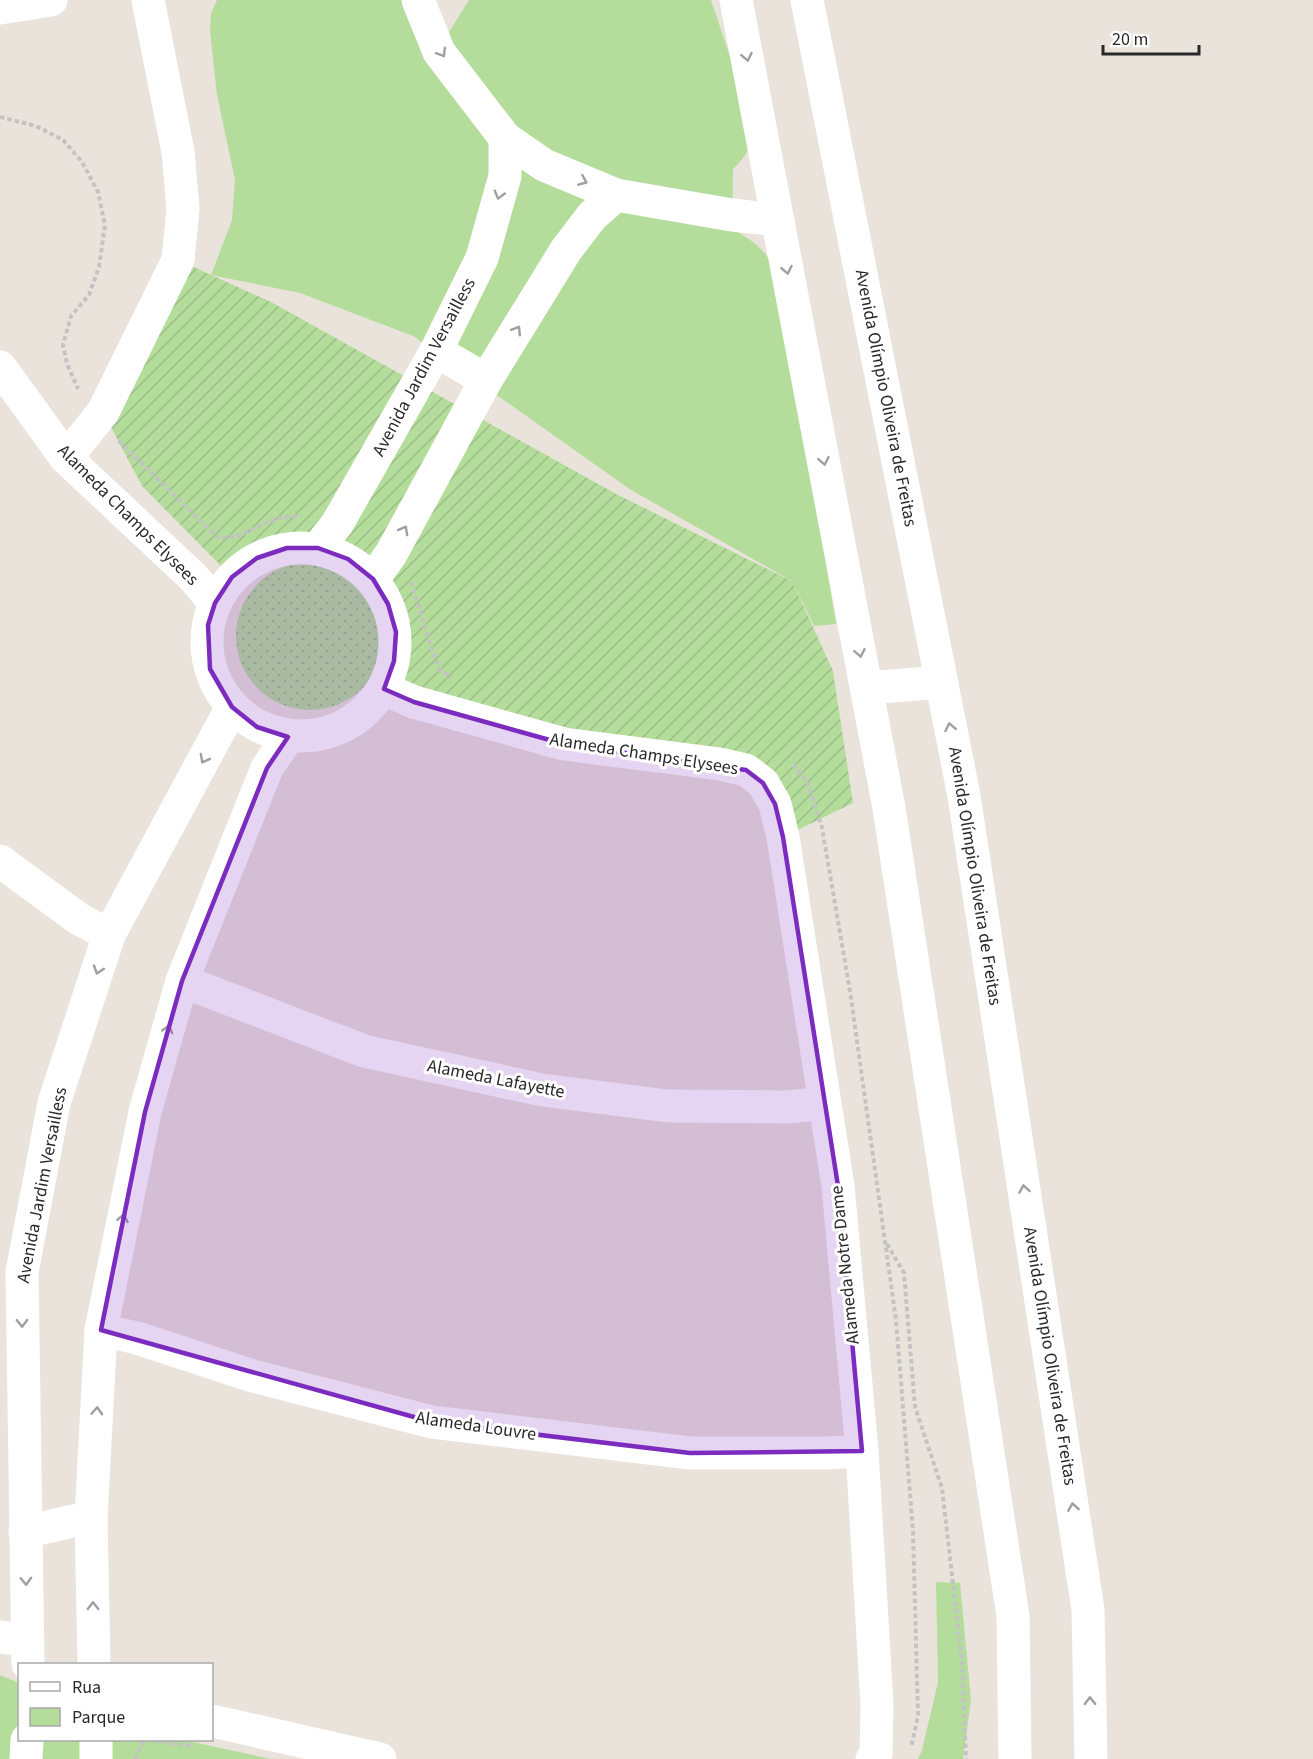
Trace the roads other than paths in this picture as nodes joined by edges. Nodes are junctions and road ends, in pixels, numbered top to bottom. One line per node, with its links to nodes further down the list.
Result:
1 (51, 0): 6 (street)
2 (148, 0): 13 (street)
3 (418, 0): 7 (street, one-way to 7)
4 (736, 0): 9 (street, one-way to 9)
5 (807, 0): 17 (street, Avenida Olímpio Oliveira de Freitas)
6 (0, 8)
7 (505, 138): 8 (street, one-way to 8); 10 (street, Avenida Jardim Versailless, one-way to 10)
8 (616, 195): 9 (street); 12 (street, one-way to 8)
9 (778, 220): 18 (street, one-way to 18)
10 (436, 351): 12 (street); 14 (street, Avenida Jardim Versailless)
11 (0, 367): 13 (street, Alameda Champs Elysees)
12 (486, 380): 15 (street, one-way to 12)
13 (66, 458): 16 (street, Alameda Champs Elysees)
14 (318, 549): 15 (street); 16 (street)
15 (382, 567): 19 (street)
16 (215, 603): 20 (street)
17 (941, 682): 18 (street); 42 (street, Avenida Olímpio Oliveira de Freitas, one-way to 17)
18 (867, 688): 41 (street)
19 (384, 689): 21 (street); 22 (street, Alameda Champs Elysees)
20 (232, 707): 21 (street); 24 (street, Avenida Jardim Versailless, one-way to 24)
21 (288, 737): 25 (street)
22 (762, 783): 26 (street, Alameda Notre Dame)
23 (0, 861): 24 (street)
24 (109, 935): 27 (street, Avenida Jardim Versailless, one-way to 27)
25 (182, 981): 26 (street, Alameda Lafayette); 28 (street, one-way to 25)
26 (824, 1102): 29 (street, Alameda Notre Dame)
27 (11, 1267): 31 (street, Avenida Jardim Versailless, one-way to 31)
28 (101, 1330): 29 (street, Alameda Louvre); 30 (street, one-way to 28)
29 (862, 1451): 37 (street, Alameda Notre Dame)
30 (91, 1517): 31 (street); 33 (street, one-way to 30)
31 (25, 1532): 32 (street, Avenida Jardim Versailless, one-way to 32)
32 (19, 1647)
33 (94, 1663)
34 (213, 1721): 40 (street)
35 (27, 1741): 38 (street)
36 (96, 1741): 39 (street)
37 (874, 1756)
38 (26, 1759)
39 (96, 1759)
40 (380, 1759)
41 (1015, 1759)
42 (1091, 1759)

